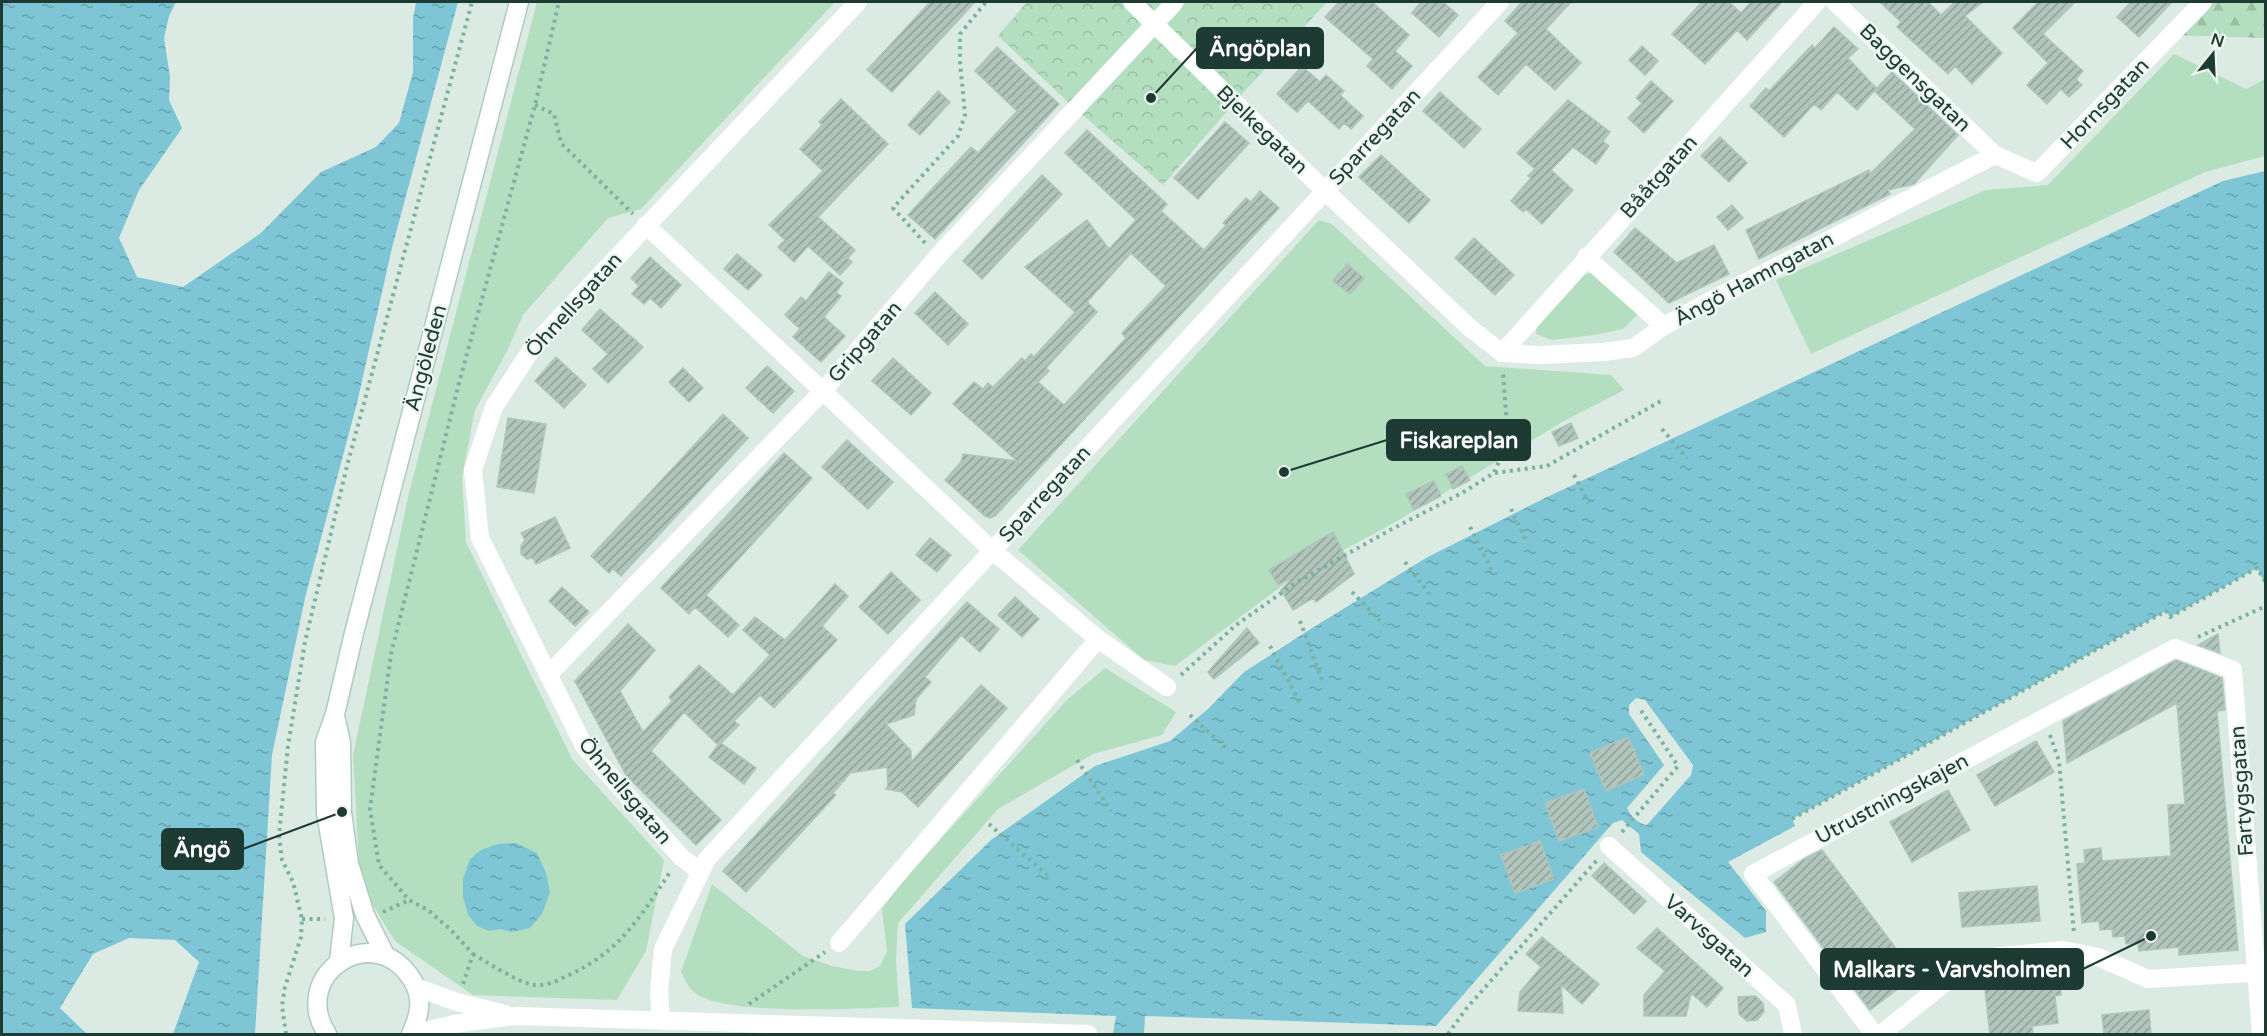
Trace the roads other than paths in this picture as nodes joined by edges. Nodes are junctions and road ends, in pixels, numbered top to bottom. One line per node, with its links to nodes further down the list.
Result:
1 (519, 2): 22 (street, Ängöleden)
2 (858, 2): 12 (street, Öhnellsgatan)
3 (1131, 2): 9 (street, Bjelkegatan)
4 (1175, 2): 9 (street, Gripgatan)
5 (1500, 2): 11 (street, Sparregatan)
6 (1817, 2): 13 (street, Bååtgatan)
7 (1835, 2): 10 (street, Baggensgatan)
8 (2203, 2): 10 (street, Hornsgatan)
9 (1154, 24): 11 (street, Bjelkegatan); 16 (street, Gripgatan)
10 (1995, 155): 14 (street, Ängö Hamngatan)
11 (1325, 191): 15 (street, Bjelkegatan); 17 (street, Sparregatan)
12 (646, 225): 16 (street); 20 (street, Öhnellsgatan)
13 (1586, 257): 14 (street); 15 (street, Bååtgatan)
14 (1664, 326): 15 (street, Ängö Hamngatan)
15 (1502, 353)
16 (823, 390): 17 (street); 20 (street, Gripgatan)
17 (993, 551): 18 (street); 24 (street, Sparregatan)
18 (1098, 639): 21 (street); 25 (street)
19 (2210, 660): 28 (street, Fartygsgatan); 37 (street, Utrustningskajen)
20 (548, 675): 24 (street, Öhnellsgatan)
21 (1167, 687)
22 (335, 714): 26 (street, Ängöleden); 27 (street, Ängöleden)
23 (1609, 846): 36 (street, Varvsgatan)
24 (699, 871): 31 (street, Sparregatan)
25 (839, 943)
26 (385, 955): 27 (street); 29 (street, Ängöleden)
27 (339, 961): 34 (street)
28 (2261, 972): 38 (street); 39 (street)
29 (418, 988): 30 (street); 32 (street)
30 (516, 1016): 31 (street); 32 (street)
31 (661, 1021): 33 (street)
32 (411, 1034)
33 (1072, 1034): 35 (street)
34 (327, 1035)
35 (1088, 1035)
36 (1793, 1035)
37 (1874, 1035)
38 (1881, 1035)
39 (2261, 1035)

